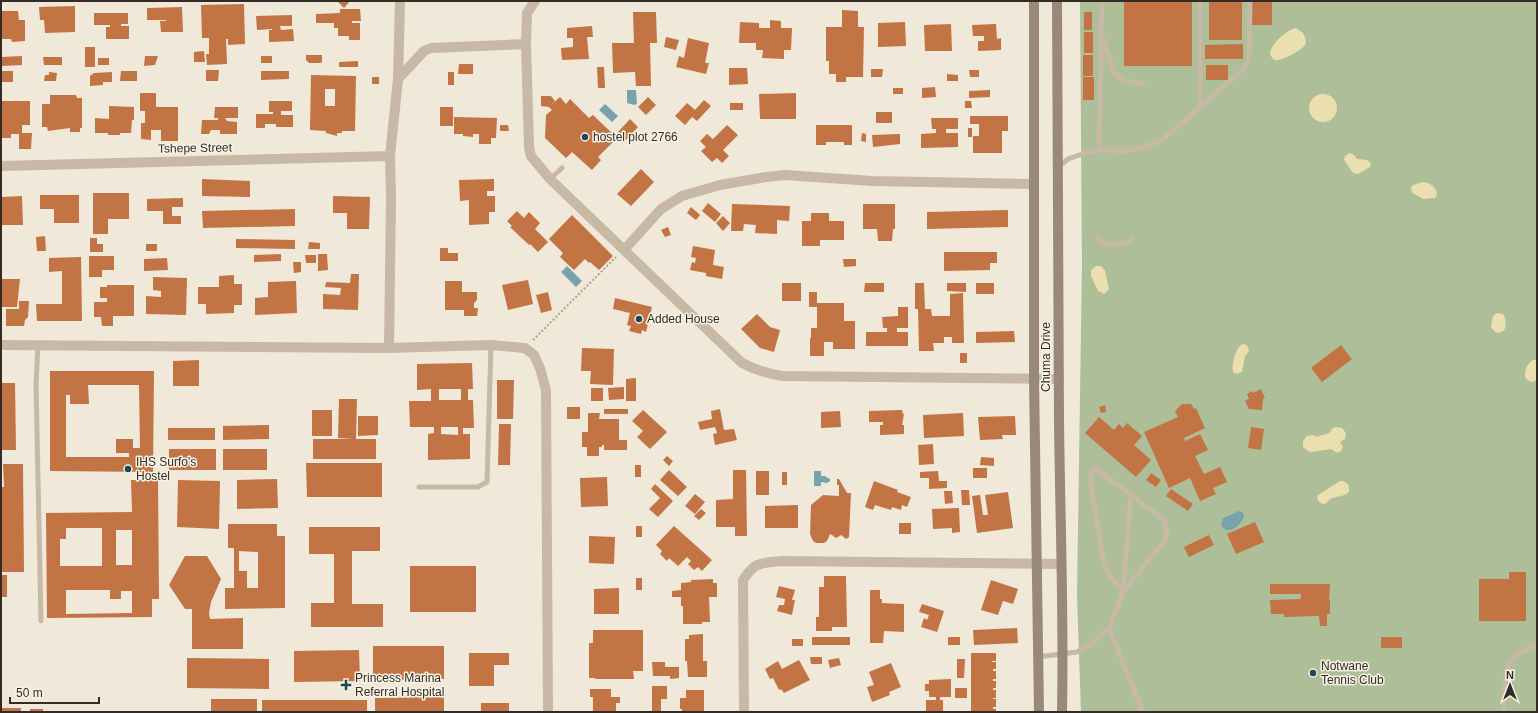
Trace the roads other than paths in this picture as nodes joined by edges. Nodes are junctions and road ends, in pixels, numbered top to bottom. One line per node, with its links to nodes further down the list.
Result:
1 (400, 1): 10 (street)
2 (535, 1): 9 (street)
3 (1034, 1): 19 (main road, Chuma Drive)
4 (1057, 1): 16 (main road, Chuma Drive)
5 (1102, 1): 8 (lane)
6 (1200, 1): 12 (lane)
7 (1250, 1): 12 (lane)
8 (1102, 36): 11 (lane); 13 (lane)
9 (526, 44): 10 (street); 18 (street)
10 (398, 79): 14 (street)
11 (1143, 83)
12 (1200, 107): 13 (lane)
13 (1099, 150): 16 (lane)
14 (390, 156): 15 (street, Tshepe Street); 26 (street)
15 (1, 166)
16 (1058, 167): 28 (main road, Chuma Drive)
17 (562, 168): 18 (lane)
18 (550, 179): 22 (street)
19 (1034, 184): 22 (street); 27 (main road, Chuma Drive)
20 (1098, 238): 21 (lane)
21 (1132, 238)
22 (624, 250): 27 (street)
23 (1, 345): 24 (street)
24 (38, 345): 26 (street); 34 (lane)
25 (491, 345): 26 (street); 29 (lane); 39 (street)
26 (389, 348)
27 (1034, 379): 28 (street); 31 (main road, Chuma Drive)
28 (1059, 379): 32 (main road, Chuma Drive)
29 (419, 487)
30 (1131, 494): 33 (lane); 33 (lane); 33 (lane)
31 (1037, 564): 32 (street); 38 (main road, Chuma Drive); 40 (street)
32 (1060, 564): 37 (main road, Chuma Drive)
33 (1123, 592): 35 (lane)
34 (41, 622)
35 (1109, 628): 37 (lane); 43 (lane)
36 (1537, 645): 44 (lane)
37 (1063, 654): 38 (lane); 42 (main road, Chuma Drive)
38 (1038, 657): 41 (main road, Chuma Drive)
39 (548, 712)
40 (744, 712)
41 (1039, 712)
42 (1062, 712)
43 (1143, 712)
44 (1504, 712)

